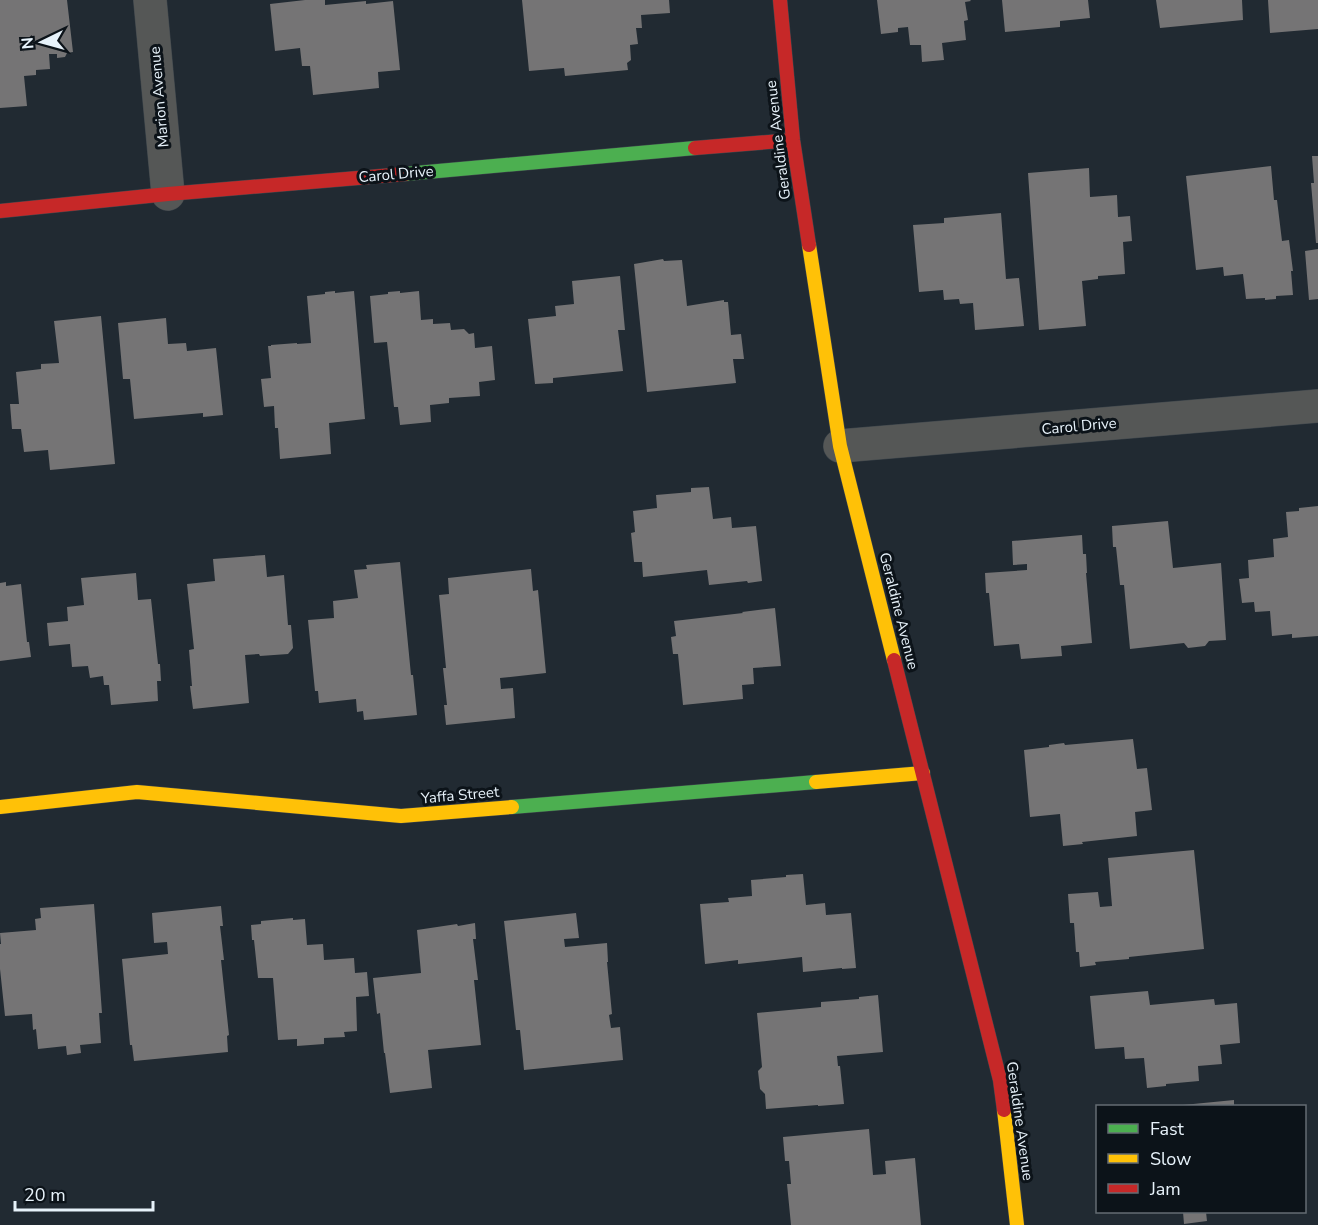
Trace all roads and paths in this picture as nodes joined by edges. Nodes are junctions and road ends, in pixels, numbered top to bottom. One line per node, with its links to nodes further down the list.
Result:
1 (150, 0): 4 (street, Marion Avenue)
2 (780, 0): 3 (street, Geraldine Avenue)
3 (793, 141): 4 (street, Carol Drive); 7 (street, Geraldine Avenue)
4 (168, 194): 5 (street, Carol Drive)
5 (0, 211)
6 (1318, 406): 7 (street, Carol Drive)
7 (840, 446): 8 (street, Geraldine Avenue)
8 (923, 773): 9 (street, Yaffa Street); 10 (street, Geraldine Avenue)
9 (0, 807)
10 (1017, 1225)

